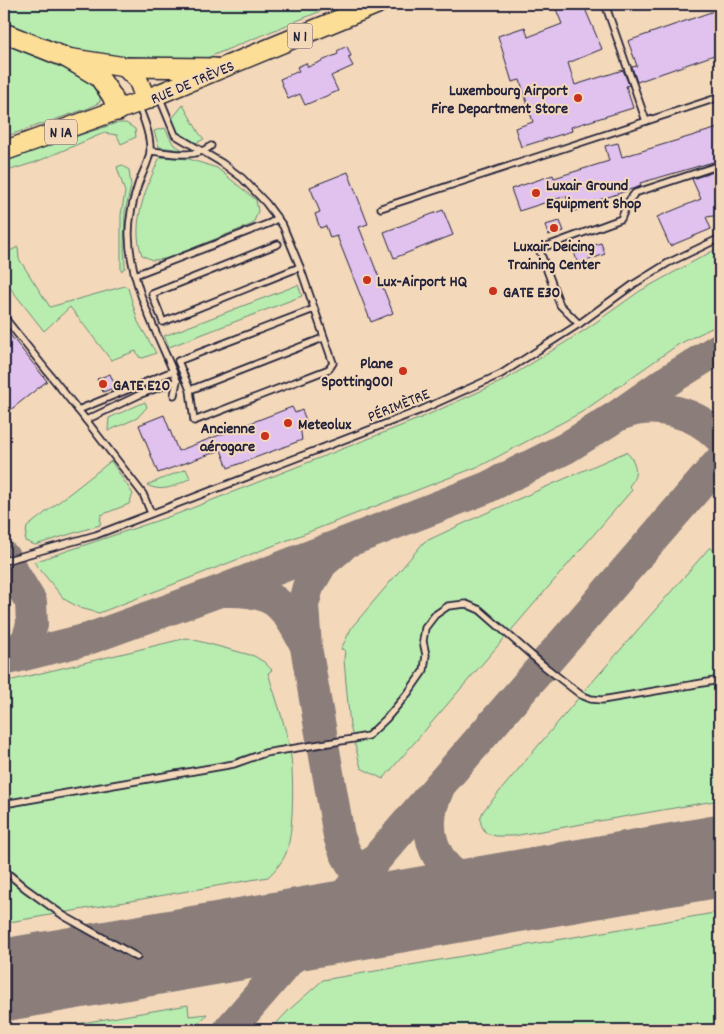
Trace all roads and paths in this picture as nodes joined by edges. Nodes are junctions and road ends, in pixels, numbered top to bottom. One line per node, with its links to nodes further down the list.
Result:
1 (377, 4): 6 (main road, RUE DE TRÈVES / N 1)
2 (605, 4): 10 (lane)
3 (4, 33): 4 (main road, N 1)
4 (67, 58): 5 (main road, N 1); 9 (main road, N 1)
5 (125, 67): 6 (main road, N 1); 8 (main road)
6 (223, 68): 8 (main road, RUE DE TRÈVES / N 1)
7 (720, 97): 10 (lane)
8 (147, 99): 9 (main road, RUE DE TRÈVES / N 1); 13 (lane); 14 (lane)
9 (118, 111): 12 (main road, RUE DE TRÈVES / N 1A)
10 (646, 121): 16 (lane)
11 (211, 146): 14 (lane)
12 (4, 151)
13 (151, 151): 14 (lane); 21 (lane)
14 (203, 152): 17 (lane)
15 (720, 165): 24 (lane)
16 (381, 208)
17 (278, 218): 20 (lane); 21 (lane)
18 (720, 238): 24 (lane, PÉRIMÈTRE)
19 (278, 244): 20 (lane)
20 (300, 267): 22 (lane)
21 (136, 275): 26 (lane)
22 (314, 309): 25 (lane); 28 (lane)
23 (4, 317): 30 (lane)
24 (579, 324): 32 (lane, PÉRIMÈTRE)
25 (323, 338): 28 (lane); 28 (lane)
26 (173, 372): 27 (lane); 30 (lane)
27 (177, 381): 29 (lane); 31 (lane)
28 (190, 390)
29 (174, 395)
30 (78, 410): 31 (lane)
31 (86, 420): 32 (lane)
32 (150, 513): 33 (lane, PÉRIMÈTRE)
33 (4, 561)
34 (720, 680): 35 (lane)
35 (4, 804)
36 (4, 870): 37 (lane)
37 (137, 957)

